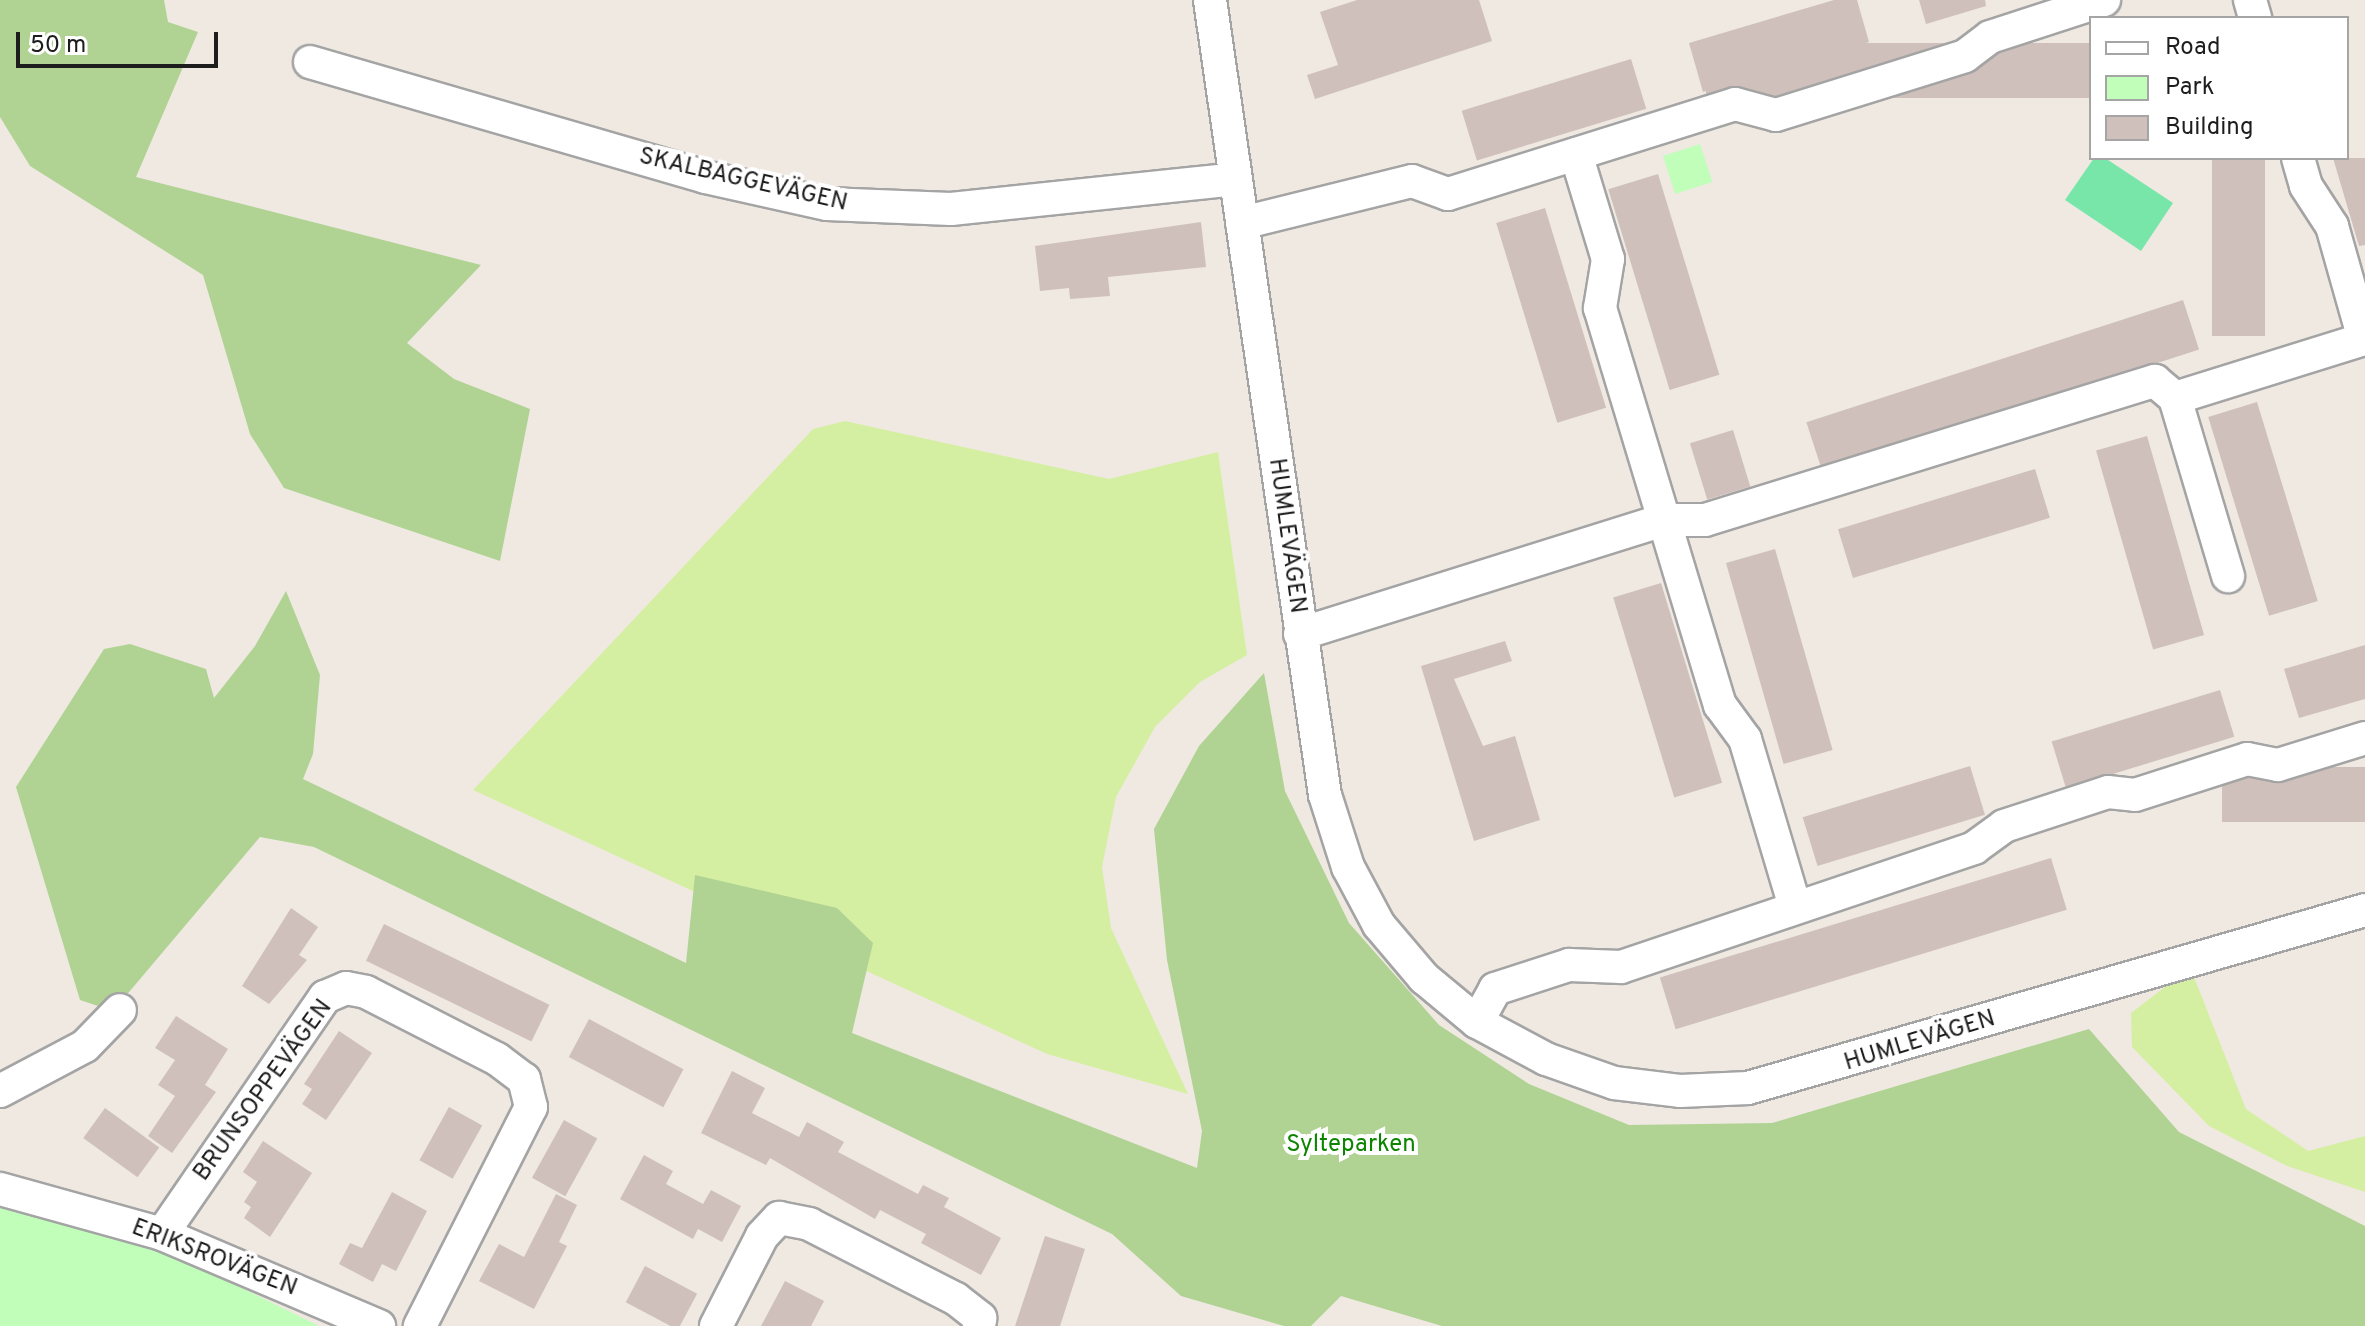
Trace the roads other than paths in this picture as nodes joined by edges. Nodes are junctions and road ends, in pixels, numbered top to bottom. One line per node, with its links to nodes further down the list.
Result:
1 (1210, 0): 6 (street, HUMLEVÄGEN)
2 (2104, 0): 4 (street)
3 (310, 62): 6 (street, SKALBAGGEVÄGEN)
4 (1576, 154): 7 (street); 10 (street)
5 (2299, 160): 8 (street)
6 (1235, 179): 7 (street, HUMLEVÄGEN)
7 (1242, 223): 12 (street, HUMLEVÄGEN)
8 (2364, 339): 9 (street)
9 (2175, 398): 10 (street); 11 (street)
10 (1664, 520): 12 (street); 14 (street)
11 (2228, 576)
12 (1300, 634): 17 (street, HUMLEVÄGEN)
13 (2365, 738): 14 (street)
14 (1795, 907): 17 (street)
15 (2365, 910): 17 (street, HUMLEVÄGEN)
16 (120, 1010): 18 (street)
17 (1477, 1022)
18 (0, 1091)
19 (0, 1189): 20 (street, ERIKSROVÄGEN)
20 (162, 1234): 21 (street, ERIKSROVÄGEN); 22 (street, BRUNSOPPEVÄGEN)
21 (379, 1326)
22 (420, 1326)
23 (716, 1326): 24 (street)
24 (979, 1326)

